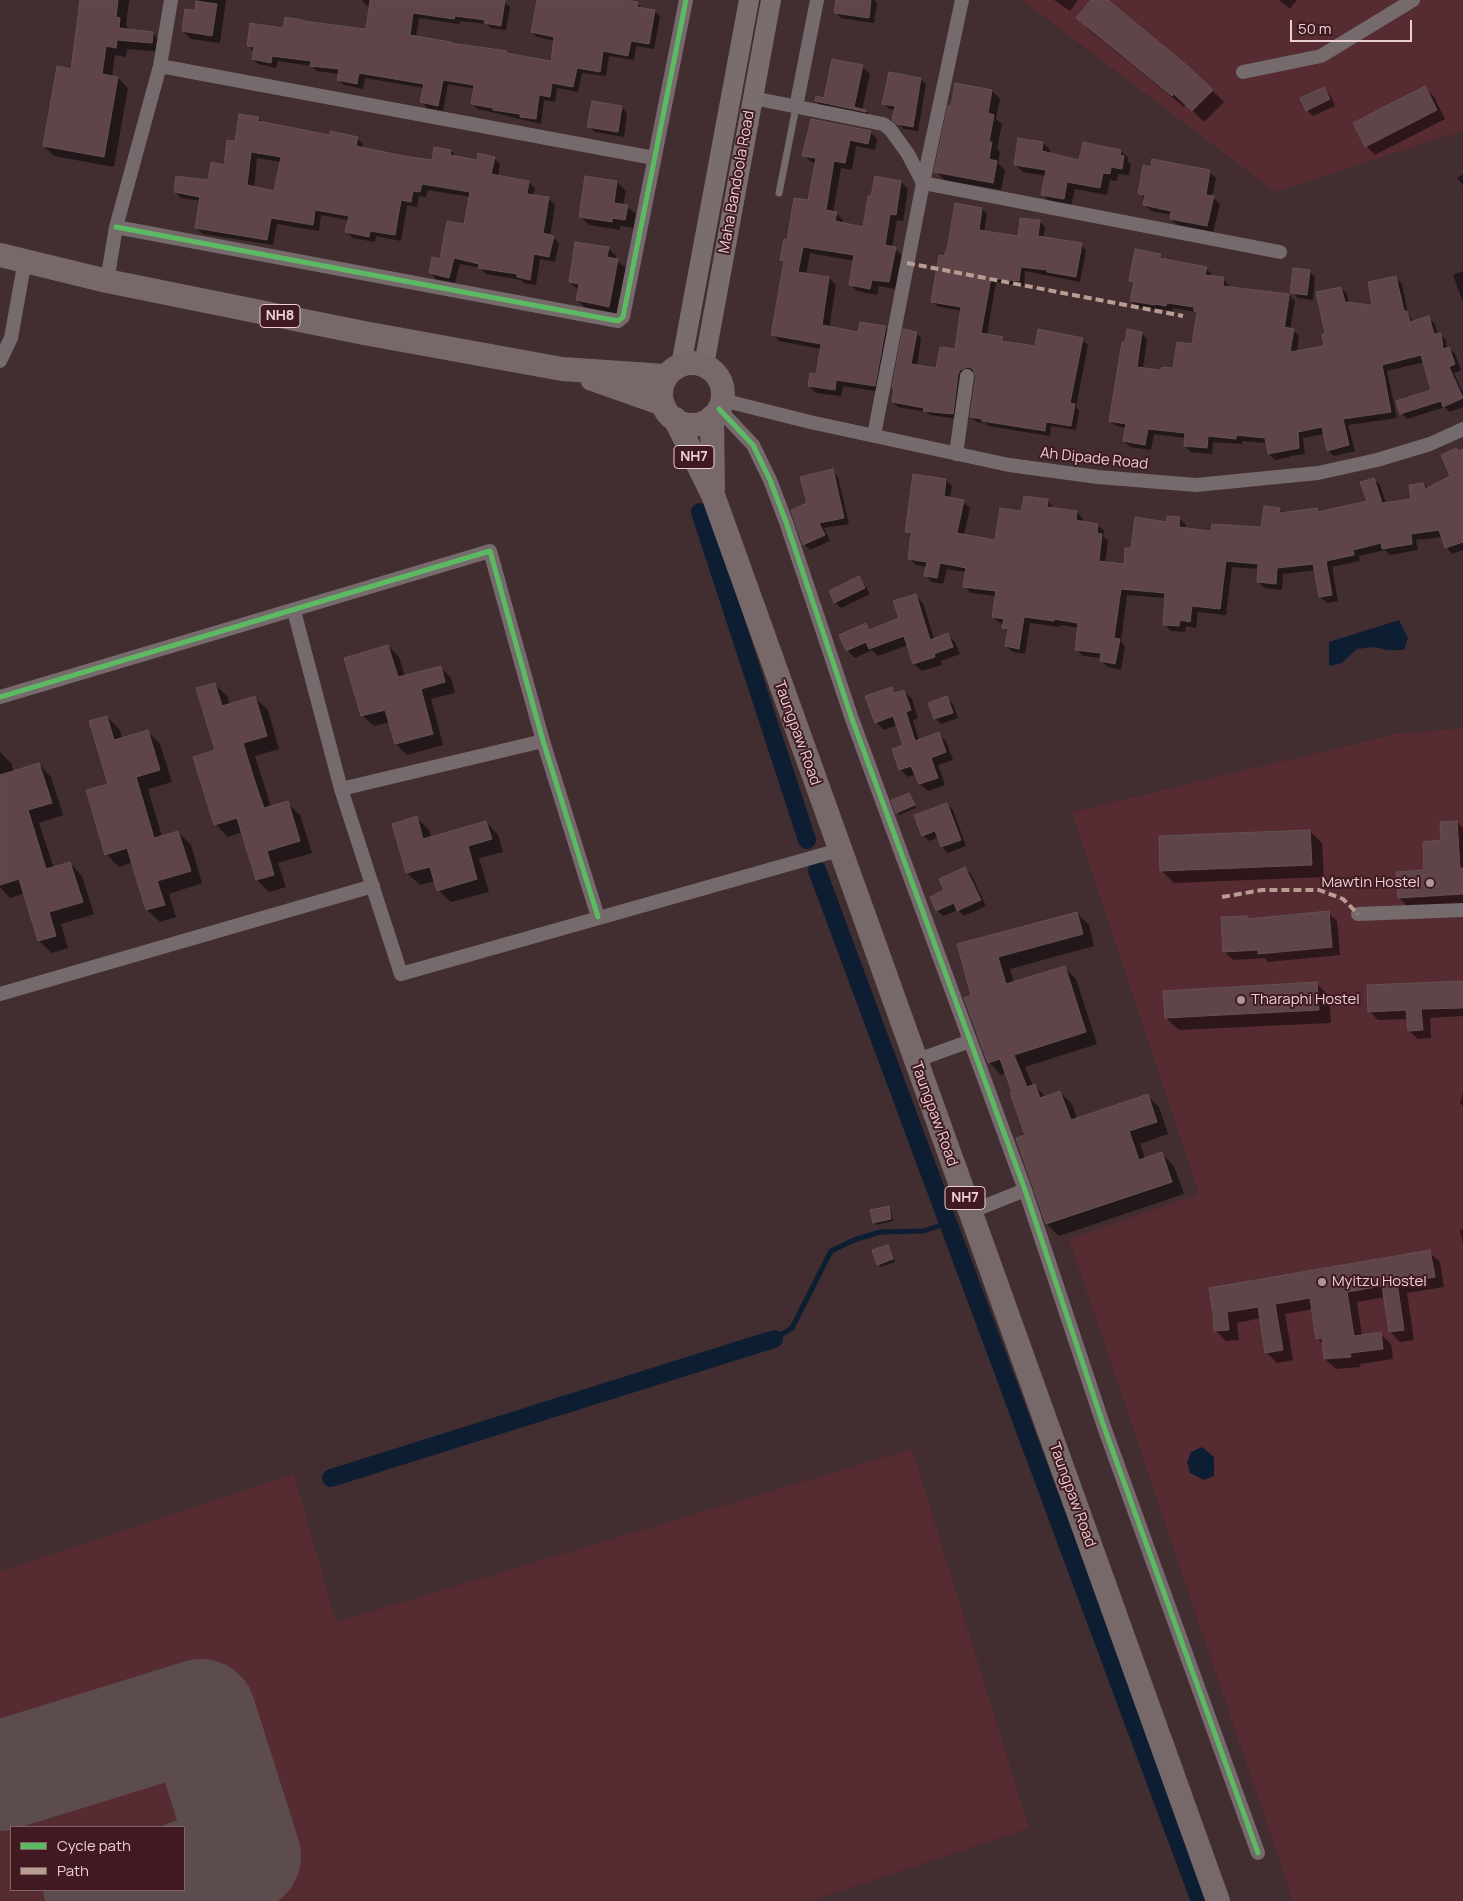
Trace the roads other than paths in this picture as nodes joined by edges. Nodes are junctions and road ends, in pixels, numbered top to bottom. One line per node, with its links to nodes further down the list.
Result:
1 (171, 0): 7 (street)
2 (686, 0): 11 (street)
3 (760, 0): 9 (main road, Maha Bandoola Road); 21 (main road, Maha Bandoola Road)
4 (817, 0): 10 (street)
5 (962, 0): 12 (street)
6 (1413, 0): 8 (street)
7 (160, 66): 11 (street); 14 (street)
8 (1243, 72)
9 (753, 98): 10 (street); 21 (main road, Maha Bandoola Road)
10 (796, 107): 12 (street); 13 (lane)
11 (654, 158): 14 (street)
12 (923, 183): 15 (street); 26 (street)
13 (779, 193)
14 (116, 226): 18 (street)
15 (1280, 252)
16 (0, 255): 17 (highway, NH8)
17 (25, 260): 18 (highway, NH8); 19 (street)
18 (107, 281): 20 (highway, NH8)
19 (0, 361)
20 (562, 369): 21 (highway, NH8); 24 (highway, NH8)
21 (684, 369): 23 (highway); 24 (highway)
22 (967, 376): 27 (street)
23 (718, 409): 24 (highway); 26 (street, Ah Dipade Road); 28 (highway, Taungpaw Road / NH7); 39 (street)
24 (669, 412): 28 (highway, Taungpaw Road / NH7)
25 (1463, 429): 27 (street, Ah Dipade Road)
26 (874, 435): 27 (street, Ah Dipade Road)
27 (956, 454)
28 (713, 495): 33 (highway, Taungpaw Road / NH7)
29 (294, 611): 30 (street); 31 (street); 32 (street)
30 (0, 697)
31 (543, 741): 32 (street); 37 (street)
32 (341, 789): 34 (street)
33 (839, 850): 37 (street); 40 (highway, Taungpaw Road / NH7)
34 (373, 886): 37 (street); 38 (street)
35 (1463, 910): 36 (street)
36 (1358, 914)
37 (598, 917)
38 (0, 994)
39 (970, 1041): 40 (street); 41 (street)
40 (916, 1062): 42 (highway, Taungpaw Road / NH7)
41 (1025, 1190): 42 (street); 43 (street)
42 (970, 1212): 44 (highway, Taungpaw Road / NH7)
43 (1258, 1853)
44 (1218, 1901)

